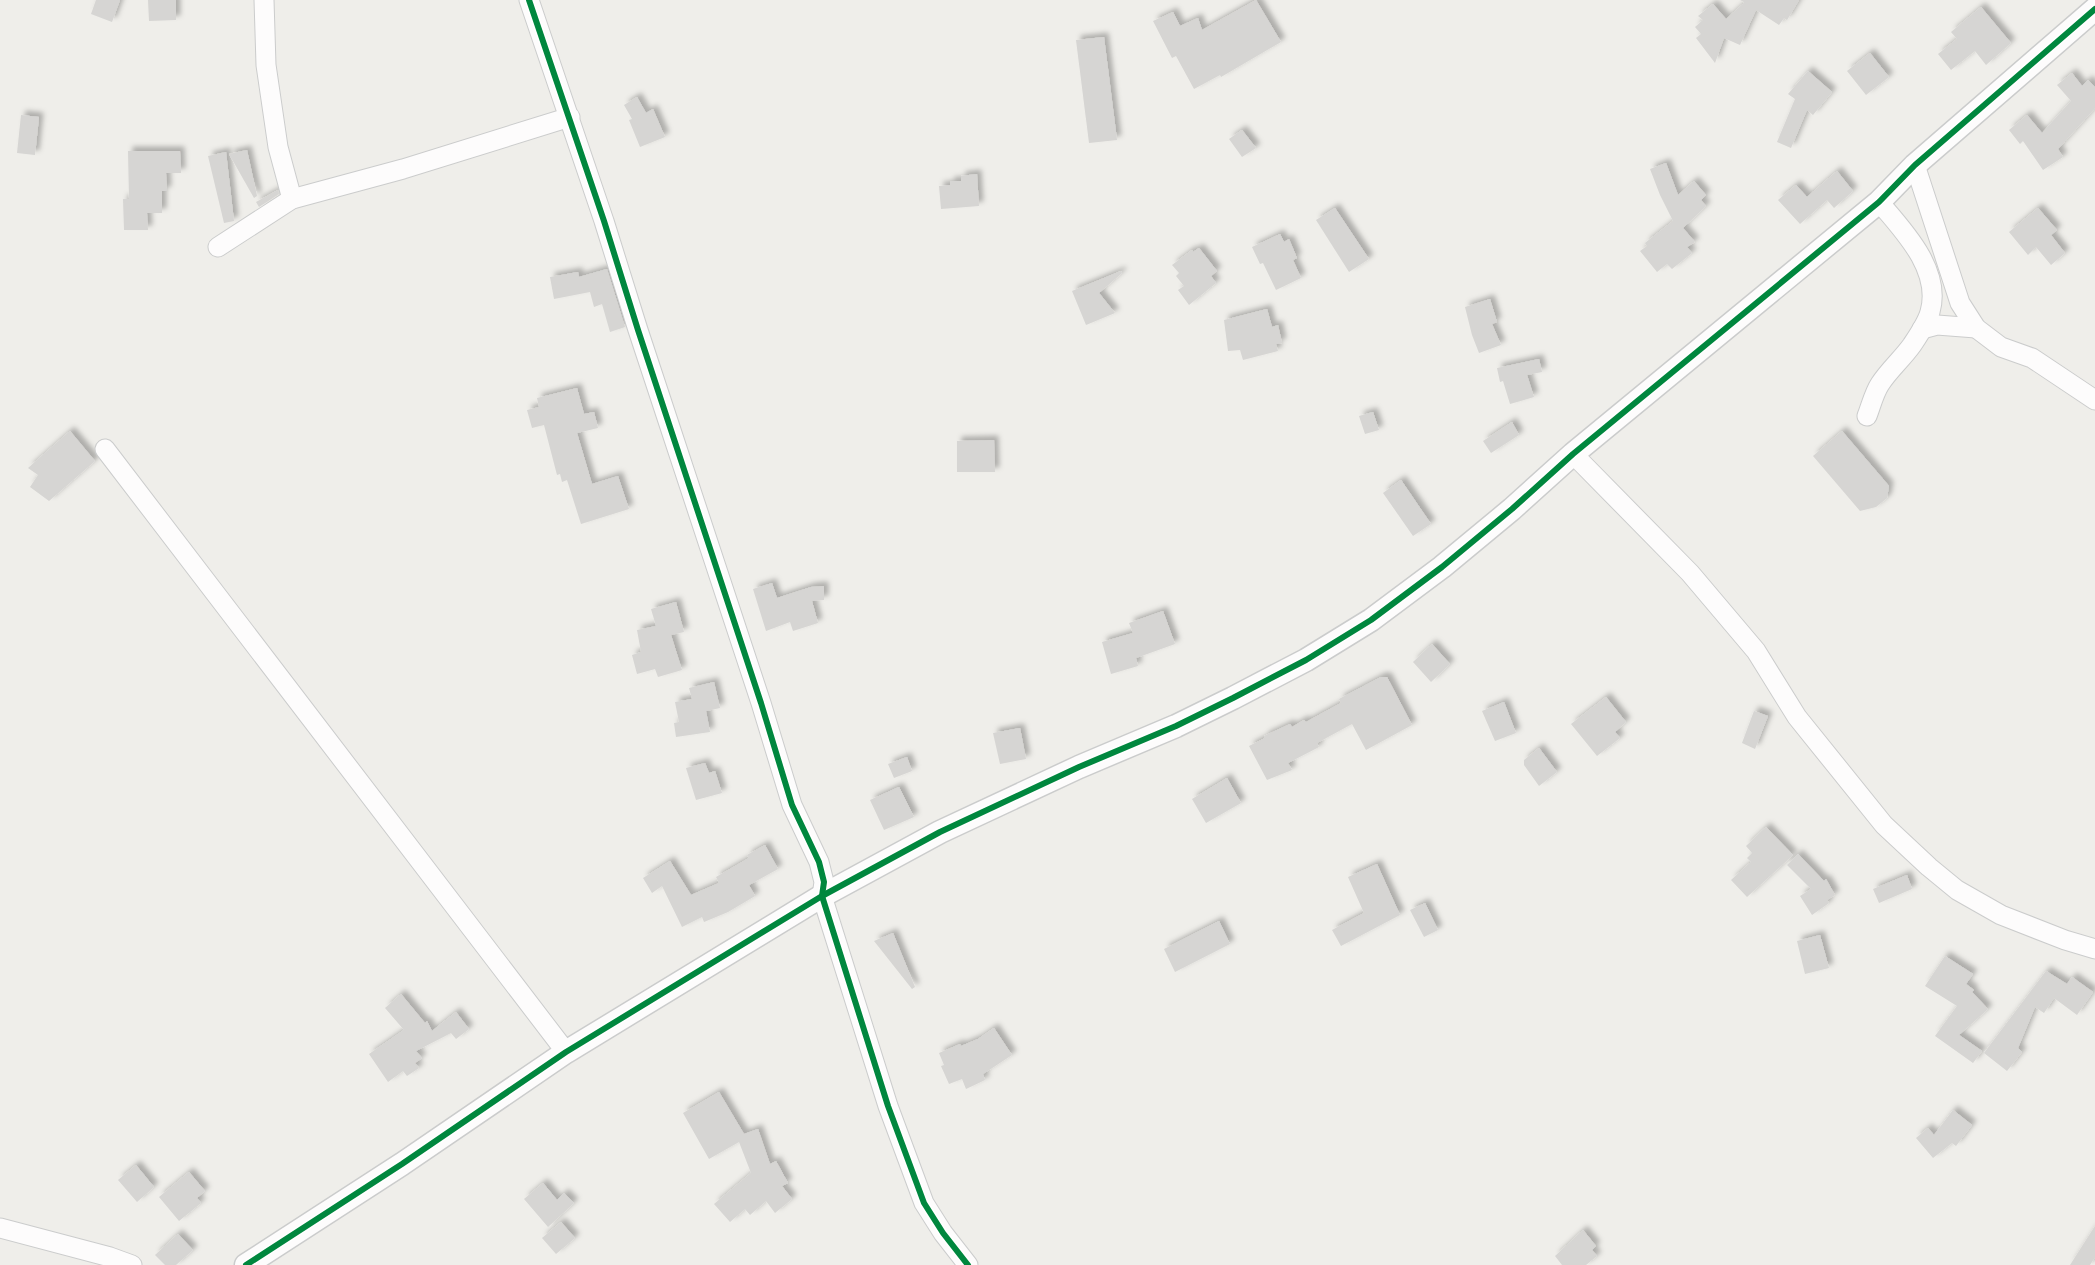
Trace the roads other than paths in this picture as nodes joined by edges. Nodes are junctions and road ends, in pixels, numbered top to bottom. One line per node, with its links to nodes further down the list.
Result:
1 (264, 0): 6 (street)
2 (529, 0): 4 (street)
3 (2095, 9): 5 (street)
4 (570, 117): 6 (street); 15 (street)
5 (1915, 165): 7 (street); 9 (street)
6 (292, 199): 8 (street)
7 (1879, 202): 10 (street); 14 (street)
8 (218, 247)
9 (1976, 328): 10 (street); 11 (street)
10 (1922, 329): 12 (street)
11 (2095, 400)
12 (1867, 416)
13 (105, 449): 17 (street)
14 (1573, 454): 15 (street); 16 (street)
15 (822, 896): 17 (street); 21 (street)
16 (2095, 949)
17 (566, 1052): 20 (street)
18 (0, 1228): 19 (street)
19 (132, 1265)
20 (246, 1265)
21 (968, 1265)

